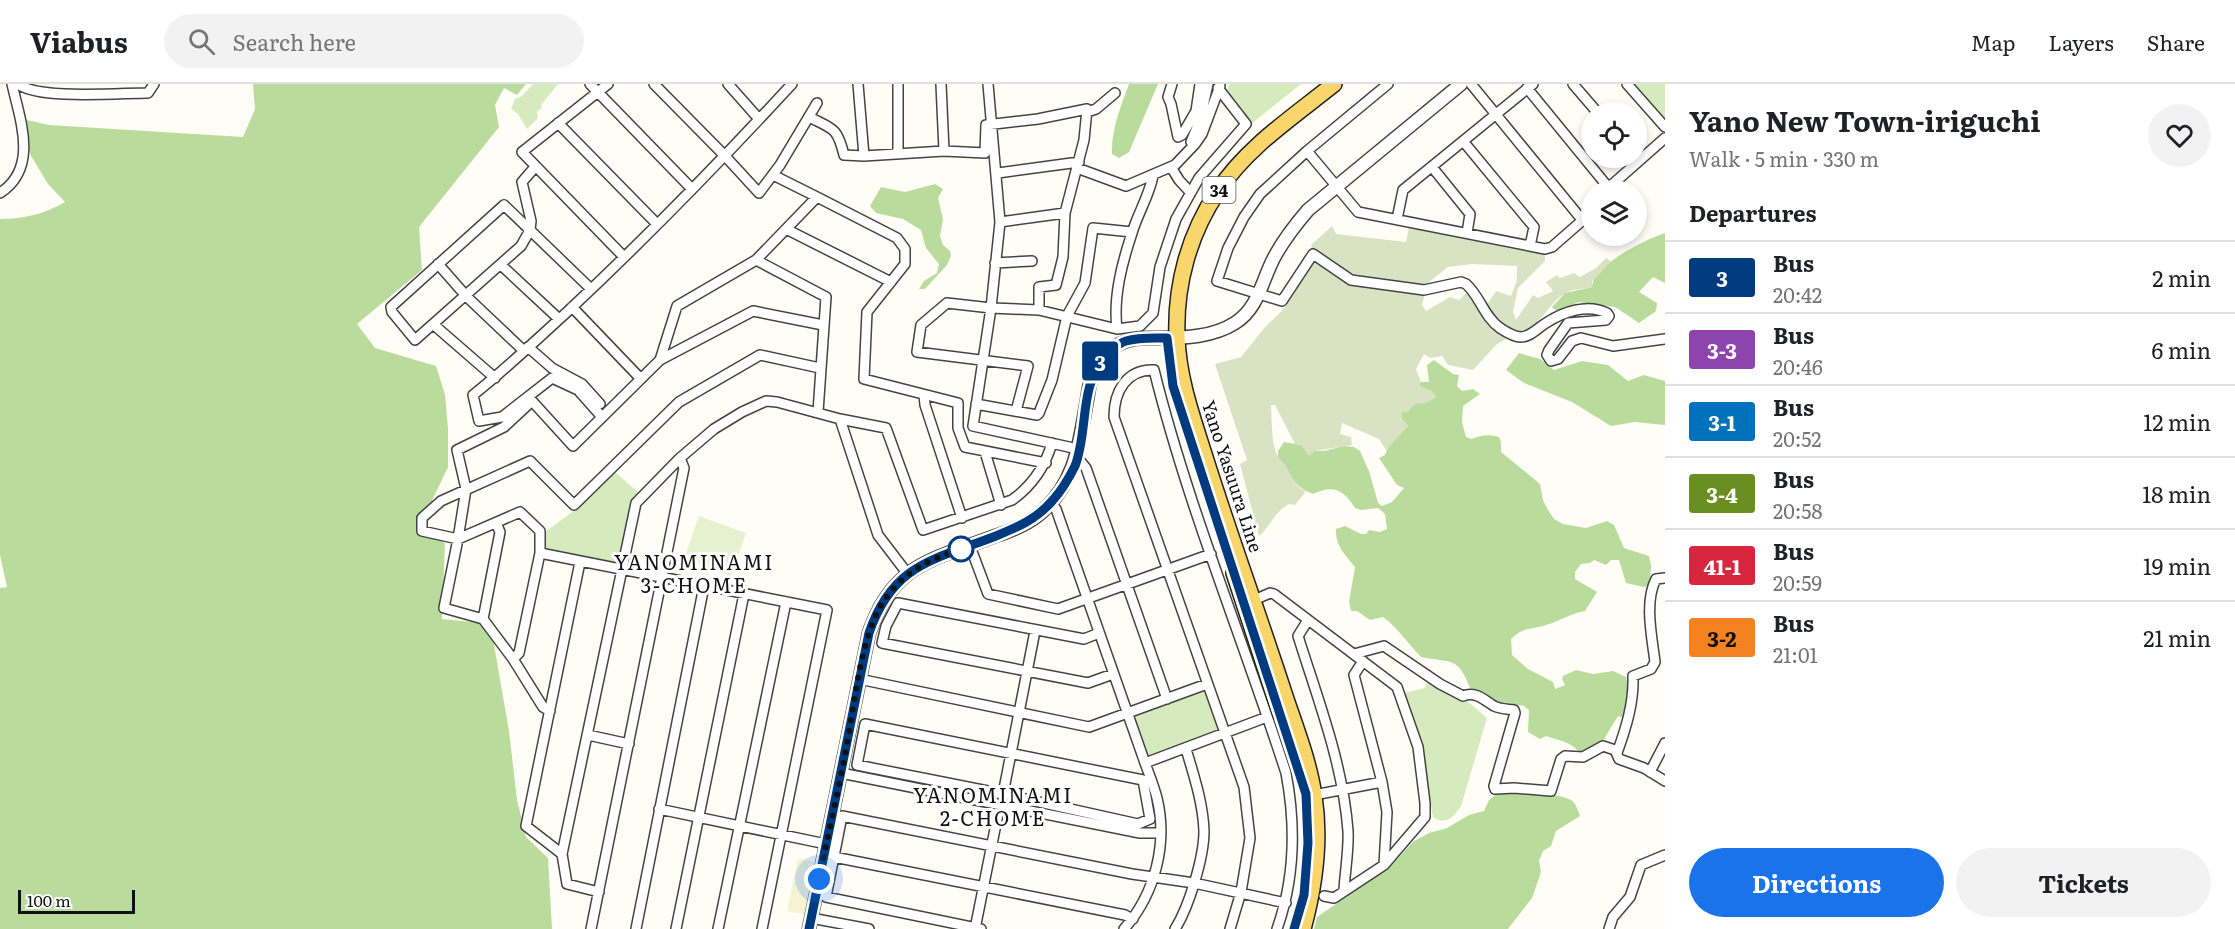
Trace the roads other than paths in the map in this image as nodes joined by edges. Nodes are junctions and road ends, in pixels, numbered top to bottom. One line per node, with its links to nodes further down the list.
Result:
1 (12, 84): 57 (street)
2 (18, 84): 3 (street)
3 (154, 84)
4 (608, 84): 24 (street)
5 (654, 84): 42 (street)
6 (728, 84): 31 (street)
7 (792, 84): 31 (street)
8 (858, 84): 43 (street)
9 (898, 84): 41 (street)
10 (942, 84): 38 (street)
11 (988, 84): 33 (street)
12 (1172, 84): 13 (street)
13 (1200, 84)
14 (1208, 84): 39 (street)
15 (1317, 84): 88 (main road, Yano Yasuura Line / 34)
16 (1334, 84): 88 (main road, Yano Yasuura Line / 34)
17 (1388, 84): 37 (street)
18 (1461, 84): 54 (street)
19 (1471, 84): 29 (street)
20 (1573, 84): 26 (street)
21 (1627, 84): 34 (street)
22 (1220, 86): 39 (street); 56 (street)
23 (1530, 86): 29 (street); 52 (street)
24 (593, 88): 32 (street); 55 (street)
25 (1115, 93): 28 (street)
26 (1588, 102)
27 (817, 103): 30 (street)
28 (1087, 112): 33 (street); 44 (street)
29 (1495, 115): 36 (street); 61 (street)
30 (809, 117): 43 (street); 50 (street)
31 (759, 120): 42 (street)
32 (558, 123): 45 (street); 64 (street)
33 (992, 124): 38 (street); 49 (street)
34 (1665, 127)
35 (1665, 138): 40 (street)
36 (1463, 141): 47 (street); 69 (street)
37 (1307, 150): 54 (street); 78 (street)
38 (944, 151): 41 (street)
39 (1186, 151): 46 (street)
40 (1647, 151)
41 (898, 153): 43 (street)
42 (725, 156): 50 (street); 55 (street)
43 (864, 156)
44 (1078, 165): 49 (street); 51 (street); 59 (street)
45 (535, 167): 66 (street); 70 (street)
46 (1171, 167): 51 (street); 56 (street)
47 (1432, 167): 60 (street); 68 (street)
48 (1627, 168): 53 (street)
49 (998, 173): 62 (street)
50 (773, 175): 58 (street)
51 (1153, 176): 67 (street)
52 (1600, 180)
53 (1616, 180)
54 (1337, 186): 60 (street); 78 (street)
55 (692, 189): 64 (street)
56 (1190, 192): 87 (street)
57 (0, 193)
58 (817, 197): 65 (street); 76 (street)
59 (1065, 213): 62 (street); 82 (street)
60 (1397, 219): 68 (street)
61 (1581, 219)
62 (1000, 222): 73 (street)
63 (1581, 223): 69 (street)
64 (657, 224): 70 (street)
65 (786, 229): 71 (street); 76 (street)
66 (530, 230): 74 (street); 75 (street); 77 (street)
67 (1132, 232): 83 (street); 87 (street)
68 (1467, 233): 69 (street)
69 (1530, 246)
70 (624, 257): 77 (street)
71 (756, 260): 86 (street); 92 (street)
72 (1032, 261): 73 (street)
73 (995, 263): 81 (street)
74 (438, 264): 79 (street); 85 (street)
75 (501, 265): 79 (street); 84 (street)
76 (891, 282): 96 (street)
77 (591, 289): 80 (street)
78 (1259, 294): 88 (street); 89 (street)
79 (467, 297): 85 (street); 90 (street)
80 (572, 307): 84 (street); 95 (street)
81 (991, 309): 82 (street); 91 (street); 91 (street)
82 (1039, 309): 83 (street)
83 (1067, 316): 87 (street); 99 (street)
84 (559, 319): 90 (street)
85 (434, 324): 94 (street)
86 (823, 325): 92 (street); 93 (street)
87 (1117, 329)
88 (1172, 338): 105 (street); 127 (main road, Yano Yasuura Line / 34); 193 (main road, Yano Yasuura Line / 34)
89 (1665, 339)
90 (526, 349): 94 (street); 97 (street)
91 (982, 359): 98 (street); 99 (street)
92 (660, 360): 95 (street)
93 (820, 368): 100 (street); 108 (street)
94 (495, 378): 101 (street)
95 (641, 379): 101 (street)
96 (924, 395): 104 (street); 111 (street)
97 (600, 404)
98 (976, 404): 99 (street); 103 (street)
99 (1016, 411)
100 (818, 412): 102 (street); 106 (street)
101 (602, 417): 108 (street)
102 (840, 419): 111 (street); 120 (street)
103 (1052, 443): 105 (street); 107 (street)
104 (985, 452): 107 (street); 110 (street)
105 (1078, 453): 109 (street); 123 (street)
106 (680, 458): 118 (street); 121 (street)
107 (1046, 463): 110 (street)
108 (466, 489): 113 (street); 113 (street)
109 (1050, 503): 114 (street); 126 (street)
110 (1001, 505): 111 (street)
111 (962, 518)
112 (496, 523): 113 (street); 115 (street); 129 (street)
113 (458, 540): 129 (street)
114 (970, 546): 120 (street); 126 (street)
115 (540, 553): 117 (street); 134 (street)
116 (1211, 554): 119 (street); 119 (street); 144 (street)
117 (580, 562): 118 (street); 141 (street)
118 (621, 569): 121 (street); 146 (street)
119 (1168, 569): 123 (street); 139 (street)
120 (907, 573): 138 (street)
121 (663, 578): 124 (street); 148 (street)
122 (1665, 578): 150 (street)
123 (1126, 584): 126 (street); 140 (street)
124 (704, 586): 125 (street); 161 (street)
125 (744, 594): 128 (street); 162 (street)
126 (1087, 598): 132 (street)
127 (1254, 600): 130 (street); 159 (main road, Yano Yasuura Line / 34)
128 (786, 602): 163 (street); 165 (street)
129 (483, 619): 134 (street)
130 (1308, 620): 133 (street); 157 (street)
131 (1035, 631): 132 (street); 136 (street); 136 (street)
132 (1099, 633): 137 (street)
133 (1354, 654): 135 (street); 150 (street)
134 (513, 660): 141 (street)
135 (1363, 661): 156 (street); 171 (street)
136 (1027, 671): 137 (street); 142 (street)
137 (1113, 674): 143 (street)
138 (859, 680): 142 (street); 154 (street)
139 (1207, 684): 140 (street); 145 (street)
140 (1167, 699): 143 (street)
141 (550, 711): 168 (street)
142 (1019, 712): 143 (street); 151 (street)
143 (1128, 713): 152 (street)
144 (1268, 717): 145 (street); 179 (street)
145 (1226, 734): 149 (street); 177 (street)
146 (588, 735): 148 (street); 168 (street)
147 (1665, 743): 153 (street)
148 (629, 744): 176 (street)
149 (1186, 749): 152 (street); 173 (street)
150 (1617, 753): 153 (street)
151 (1011, 754): 158 (street); 158 (street); 158 (street)
152 (1145, 763): 164 (street)
153 (1650, 772): 155 (street)
154 (841, 773): 160 (street); 166 (street)
155 (1665, 781)
156 (1382, 782): 157 (street); 171 (street)
157 (1343, 789): 159 (street); 175 (street)
158 (1003, 794)
159 (1314, 795): 194 (main road, Yano Yasuura Line / 34)
160 (1000, 804): 164 (street); 167 (street)
161 (658, 810): 162 (street); 183 (street)
162 (698, 817): 163 (street); 184 (street)
163 (739, 825): 165 (street); 185 (street)
164 (1160, 833): 172 (street)
165 (781, 834): 166 (street); 186 (street)
166 (826, 844): 181 (street)
167 (991, 845): 170 (street); 172 (street); 174 (street)
168 (562, 854): 176 (street)
169 (1665, 855): 195 (street)
170 (834, 857): 174 (street); 188 (street)
171 (1384, 865): 175 (street)
172 (1155, 876): 173 (street); 180 (street)
173 (1194, 883): 177 (street); 190 (street)
174 (983, 886): 180 (street); 188 (street)
175 (1344, 891): 178 (street)
176 (599, 892): 182 (street)
177 (1241, 892): 179 (street); 191 (street)
178 (1324, 896)
179 (1286, 903): 192 (street)
180 (1133, 919): 189 (street)
181 (810, 923): 187 (street)
182 (591, 929)
183 (636, 929)
184 (676, 929)
185 (718, 929)
186 (762, 929)
187 (869, 929)
188 (977, 929)
189 (1124, 929)
190 (1175, 929)
191 (1230, 929)
192 (1277, 929)
193 (1294, 929)
194 (1303, 929)
195 (1610, 929)

